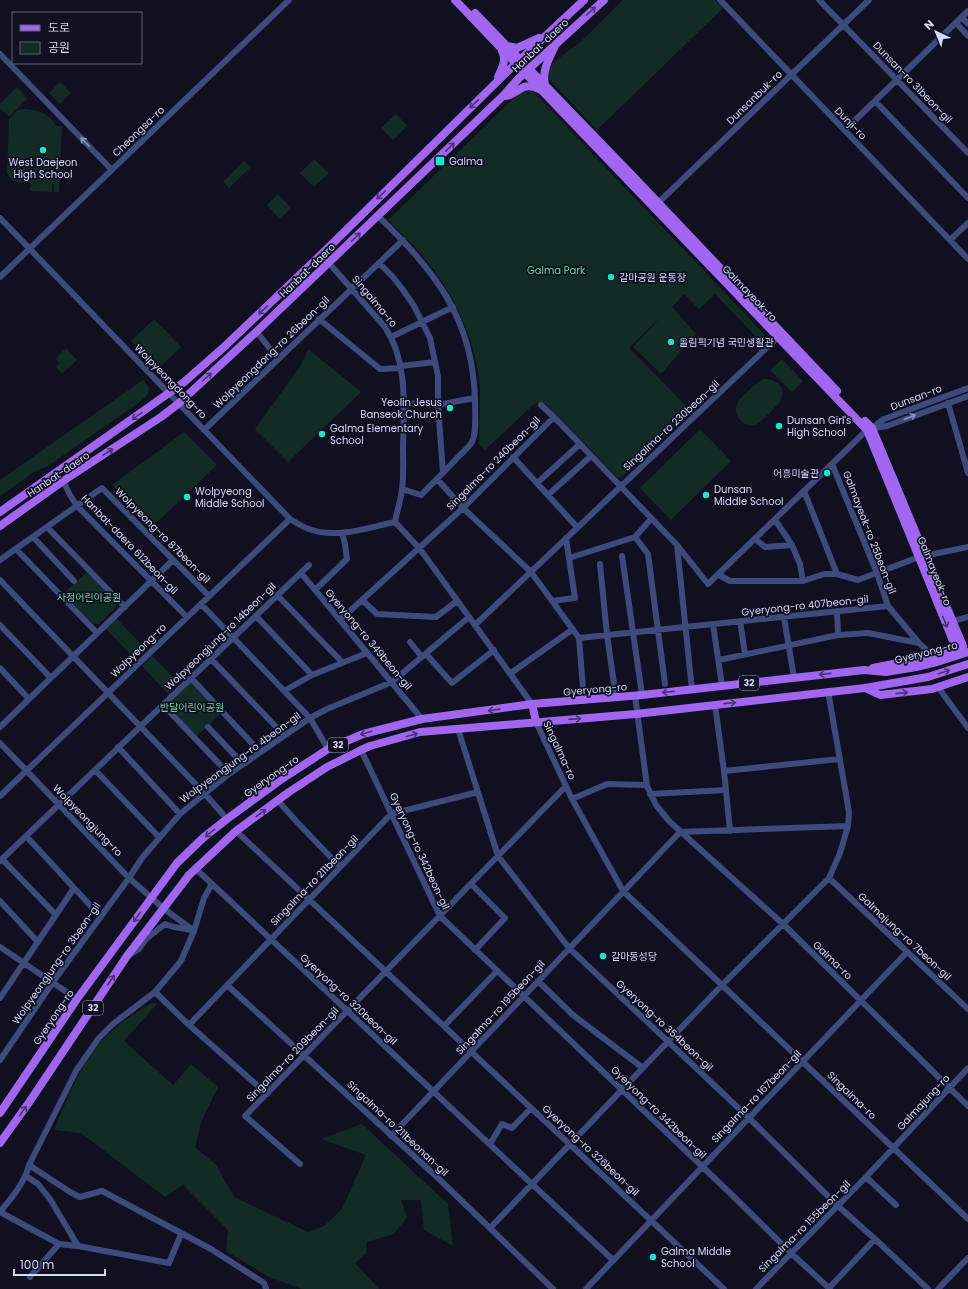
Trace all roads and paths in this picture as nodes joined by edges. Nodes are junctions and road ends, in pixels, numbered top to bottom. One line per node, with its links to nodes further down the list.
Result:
1 (289, 0): 29 (street, Cheongsa-ro)
2 (455, 0): 17 (main road, Galmayeok-ro)
3 (462, 0): 17 (main road, Galmayeok-ro)
4 (584, 0): 14 (main road, Hanbat-daero)
5 (604, 0): 16 (main road, Hanbat-daero, one-way to 5)
6 (720, 0): 21 (street, Dunji-ro)
7 (819, 0): 13 (street, Dunsan-ro 31beon-gil)
8 (869, 0): 13 (street, Dunsanbuk-ro)
9 (968, 12): 10 (street)
10 (962, 18): 11 (street); 12 (street)
11 (956, 23): 15 (street); 22 (street)
12 (968, 24)
13 (844, 25): 21 (street, Dunsanbuk-ro); 22 (street, Dunsan-ro 31beon-gil)
14 (546, 36): 17 (main road); 19 (main road, Hanbat-daero)
15 (968, 36)
16 (556, 44): 20 (main road, Hanbat-daero); 24 (main road)
17 (504, 47): 19 (main road, Galmayeok-ro); 23 (main road)
18 (0, 54): 29 (street, one-way to 18)
19 (518, 61): 20 (main road, Galmayeok-ro); 23 (main road, Hanbat-daero)
20 (527, 71): 24 (main road, Galmayeok-ro); 25 (main road, Hanbat-daero)
21 (792, 75): 27 (street, Dunji-ro); 31 (street, Dunsanbuk-ro)
22 (897, 80): 26 (street); 28 (street, Dunsan-ro 31beon-gil)
23 (492, 86): 38 (main road, Hanbat-daero, one-way to 38)
24 (543, 87): 25 (main road); 31 (main road, Galmayeok-ro)
25 (503, 96): 32 (main road, Hanbat-daero, one-way to 25)
26 (875, 101): 27 (street); 30 (street)
27 (844, 130): 36 (street, Dunji-ro)
28 (968, 153)
29 (112, 170): 37 (street, Cheongsa-ro)
30 (968, 198)
31 (656, 205): 49 (main road, Galmayeok-ro); 63 (main road, Galmayeok-ro)
32 (378, 216): 35 (street); 41 (main road, Hanbat-daero, one-way to 32)
33 (0, 218): 37 (street, Wolpyeongdong-ro)
34 (968, 223): 36 (street)
35 (403, 240): 40 (street, Wolpyeongdong-ro 26beon-gil); 44 (street)
36 (950, 240): 39 (street, Dunji-ro)
37 (29, 249): 42 (street, Cheongsa-ro); 54 (street, Wolpyeongdong-ro)
38 (321, 254): 41 (street, Singalma-ro); 54 (main road, Hanbat-daero, one-way to 54)
39 (968, 259)
40 (379, 263): 43 (street, Wolpyeongdong-ro 26beon-gil); 46 (street)
41 (328, 264): 43 (street, Singalma-ro); 47 (main road, Hanbat-daero)
42 (0, 277)
43 (352, 289): 45 (street, Wolpyeongdong-ro 26beon-gil); 48 (street, Singalma-ro)
44 (453, 307): 46 (street); 56 (street)
45 (319, 319): 50 (street, Wolpyeongdong-ro 26beon-gil); 52 (street)
46 (423, 323): 48 (street); 51 (street)
47 (255, 333): 50 (street); 59 (main road, Hanbat-daero, one-way to 47)
48 (392, 337): 52 (street, Singalma-ro)
49 (778, 337): 63 (main road, Galmayeok-ro); 74 (street, Singalma-ro 230beon-gil)
50 (278, 359): 64 (street, Wolpyeongdong-ro 26beon-gil)
51 (435, 362): 52 (street); 60 (street)
52 (401, 367): 57 (street, Singalma-ro)
53 (968, 388): 63 (street, Dunsan-ro)
54 (168, 393): 59 (street, Wolpyeongdong-ro); 80 (main road, Hanbat-daero, one-way to 80)
55 (968, 396): 58 (street, Dunsan-ro)
56 (474, 398): 60 (street); 69 (street)
57 (404, 402): 60 (street); 75 (street, Singalma-ro)
58 (948, 403): 63 (street, Dunsan-ro, one-way to 58); 70 (street)
59 (178, 404): 64 (street, Wolpyeongdong-ro); 72 (main road, Hanbat-daero, one-way to 59)
60 (438, 405): 69 (street)
61 (541, 405): 62 (street)
62 (554, 417): 65 (street, Singalma-ro 240beon-gil); 66 (street, Singalma-ro 240beon-gil)
63 (870, 429): 68 (street, Galmayeok-ro 25beon-gil); 99 (main road, Galmayeok-ro)
64 (204, 430): 81 (street, Wolpyeongdong-ro)
65 (580, 444): 67 (street, Singalma-ro 240beon-gil); 73 (street)
66 (513, 456): 73 (street); 79 (street, Singalma-ro 240beon-gil)
67 (591, 456): 74 (street, Singalma-ro 240beon-gil); 77 (street)
68 (832, 464): 76 (street, Galmayeok-ro 25beon-gil); 107 (street, Galmayeok-ro 25beon-gil)
69 (443, 473): 71 (street)
70 (968, 474)
71 (437, 479): 75 (street); 79 (street)
72 (63, 481): 78 (street, Hanbat-daero 612beon-gil); 85 (main road, Hanbat-daero)
73 (537, 483): 77 (street)
74 (620, 486): 82 (street, Galmayeok-ro 25beon-gil); 87 (street, Singalma-ro 230beon-gil)
75 (402, 489): 84 (street, Singalma-ro)
76 (804, 491): 83 (street, Galmayeok-ro 25beon-gil); 109 (street)
77 (548, 495): 87 (street)
78 (77, 506): 86 (street); 102 (street, Wolpyeong-ro 87beon-gil); 112 (street, Hanbat-daero 612beon-gil)
79 (463, 508): 96 (street, Singalma-ro 240beon-gil); 105 (street)
80 (0, 512)
81 (290, 519): 88 (street, Wolpyeongdong-ro); 116 (street, Wolpyeong-ro)
82 (651, 519): 90 (street); 93 (street, Galmayeok-ro 25beon-gil)
83 (774, 520): 92 (street, Galmayeok-ro 25beon-gil); 94 (street)
84 (395, 522): 88 (street, Wolpyeongdong-ro); 96 (street, Singalma-ro)
85 (0, 526)
86 (47, 527): 89 (street); 122 (street)
87 (577, 528): 91 (street, Singalma-ro 230beon-gil)
88 (342, 533): 114 (street)
89 (33, 537): 97 (street); 111 (street)
90 (635, 537): 100 (street); 137 (street)
91 (566, 538): 100 (street); 105 (street, Singalma-ro 230beon-gil)
92 (755, 539): 94 (street); 108 (street, Galmayeok-ro 25beon-gil)
93 (676, 545): 108 (street, Galmayeok-ro 25beon-gil); 135 (street)
94 (792, 545): 113 (street)
95 (968, 547): 99 (street)
96 (420, 548): 117 (street); 118 (street, Singalma-ro)
97 (16, 549): 101 (street); 139 (street)
98 (622, 556): 138 (street)
99 (922, 557): 107 (street); 130 (main road, Galmayeok-ro); 147 (main road, Galmayeok-ro, one-way to 147)
100 (569, 558): 119 (street)
101 (0, 560)
102 (173, 560): 112 (street); 116 (street, Wolpyeong-ro 87beon-gil)
103 (600, 564): 140 (street)
104 (309, 565): 106 (street, Wolpyeongjung-ro 14beon-gil)
105 (531, 572): 119 (street); 134 (street, Singalma-ro 230beon-gil)
106 (301, 573): 114 (street, Gyeryong-ro 349beon-gil); 115 (street, Wolpyeongjung-ro 14beon-gil)
107 (877, 573): 109 (street); 121 (street, Galmayeok-ro 25beon-gil)
108 (719, 574): 113 (street)
109 (837, 574): 113 (street)
110 (0, 580): 153 (street)
111 (74, 581)
112 (151, 581): 122 (street); 128 (street, Hanbat-daero 612beon-gil)
113 (803, 581)
114 (316, 590): 129 (street, Gyeryong-ro 349beon-gil)
115 (277, 595): 124 (street, Wolpyeongjung-ro 14beon-gil); 156 (street)
116 (209, 596): 120 (street, Wolpyeong-ro)
117 (362, 600): 118 (street); 129 (street)
118 (457, 601): 126 (street, Singalma-ro)
119 (552, 601): 136 (street)
120 (201, 604): 128 (street, Wolpyeong-ro); 142 (street)
121 (888, 606): 123 (street, Gyeryong-ro 407beon-gil); 145 (street)
122 (125, 607): 139 (street)
123 (837, 611): 127 (street, Gyeryong-ro 407beon-gil); 141 (street)
124 (256, 616): 142 (street, Wolpyeongjung-ro 14beon-gil); 161 (street)
125 (968, 616): 130 (street)
126 (469, 617): 134 (street, Singalma-ro); 151 (street, Wolpyeongjung-ro 4beon-gil)
127 (784, 617): 131 (street, Gyeryong-ro 407beon-gil); 146 (street)
128 (187, 618): 174 (street, Wolpyeong-ro)
129 (340, 620): 149 (street, Gyeryong-ro 349beon-gil)
130 (953, 621): 147 (main road, Galmayeok-ro)
131 (740, 622): 132 (street, Gyeryong-ro 407beon-gil); 150 (street)
132 (713, 624): 135 (street, Gyeryong-ro 407beon-gil); 155 (street)
133 (0, 625): 163 (street)
134 (475, 625): 148 (street, Singalma-ro)
135 (685, 627): 137 (street, Gyeryong-ro 407beon-gil); 171 (street)
136 (573, 630): 143 (street); 160 (street)
137 (657, 630): 138 (street, Gyeryong-ro 407beon-gil); 167 (street)
138 (633, 633): 140 (street, Gyeryong-ro 407beon-gil); 175 (street, Galma-ro)
139 (97, 634): 153 (street)
140 (607, 635): 143 (street, Gyeryong-ro 407beon-gil); 176 (street)
141 (838, 635): 145 (street, Gyeryong-ro); 146 (street, Gyeryong-ro)
142 (233, 637): 154 (street, Wolpyeongjung-ro 14beon-gil); 172 (street)
143 (579, 638): 178 (street)
144 (410, 642): 151 (street)
145 (920, 643): 152 (street)
146 (788, 646): 150 (street, Gyeryong-ro); 165 (street)
147 (964, 647): 152 (main road, 32); 159 (main road, Gyeryong-ro / 32)
148 (494, 650): 151 (street); 160 (street, Singalma-ro)
149 (367, 653): 156 (street); 166 (street, Gyeryong-ro 349beon-gil)
150 (745, 654): 155 (street, Gyeryong-ro)
151 (424, 655): 166 (street, Wolpyeongjung-ro 4beon-gil)
152 (933, 656): 159 (main road, 32)
153 (73, 657): 163 (street); 174 (street)
154 (210, 659): 164 (street, Wolpyeongjung-ro 14beon-gil); 191 (street)
155 (719, 660): 168 (street)
156 (342, 662): 161 (street)
157 (968, 664): 170 (main road, 32, one-way to 157)
158 (0, 668): 177 (street)
159 (864, 670): 165 (main road, Gyeryong-ro / 32, one-way to 165)
160 (511, 673): 179 (street, Singalma-ro)
161 (312, 675): 172 (street)
162 (968, 677): 169 (main road, 32)
163 (51, 678): 177 (street)
164 (190, 678): 180 (street, Wolpyeongjung-ro 14beon-gil); 196 (street)
165 (794, 678): 168 (main road, Gyeryong-ro / 32)
166 (392, 682): 183 (street, Wolpyeongjung-ro 4beon-gil); 184 (street, Gyeryong-ro 349beon-gil)
167 (665, 684)
168 (722, 686): 171 (main road, Gyeryong-ro / 32)
169 (938, 687): 170 (main road, 32, one-way to 169); 189 (street)
170 (865, 688): 173 (main road, 32)
171 (692, 690): 175 (main road, Gyeryong-ro / 32, one-way to 175)
172 (284, 691): 183 (street)
173 (828, 691): 181 (main road, 32, one-way to 173); 197 (street)
174 (108, 693): 186 (street); 201 (street, Wolpyeong-ro)
175 (638, 696): 176 (main road, Gyeryong-ro / 32); 182 (street, Galma-ro)
176 (616, 698): 178 (main road, Gyeryong-ro / 32)
177 (29, 699): 187 (street)
178 (584, 701): 179 (main road, Gyeryong-ro / 32)
179 (532, 704): 184 (main road, Gyeryong-ro / 32, one-way to 184); 185 (main road, Singalma-ro)
180 (163, 705): 186 (street, Wolpyeongjung-ro 14beon-gil); 202 (street)
181 (715, 705): 182 (main road, 32); 200 (street)
182 (636, 714): 185 (main road, 32, one-way to 182); 203 (street, Galma-ro)
183 (310, 718): 191 (street, Wolpyeongjung-ro 4beon-gil); 194 (street)
184 (422, 719): 194 (main road, Gyeryong-ro / 32, one-way to 194)
185 (536, 722): 190 (main road, 32); 204 (street, Singalma-ro)
186 (140, 726): 193 (street, Wolpyeongjung-ro 14beon-gil); 207 (street)
187 (0, 727)
188 (208, 727): 198 (street)
189 (968, 728)
190 (458, 729): 195 (main road, 32, one-way to 190); 206 (street, Gyeryong-ro 354beon-gil)
191 (284, 735): 196 (street, Wolpyeongjung-ro 4beon-gil)
192 (0, 743): 201 (street, Wolpyeongjung-ro)
193 (118, 748): 199 (street, Wolpyeongjung-ro 14beon-gil); 213 (street)
194 (328, 750): 215 (main road, Gyeryong-ro / 32)
195 (361, 750): 211 (main road, 32); 214 (street, Gyeryong-ro 342beon-gil)
196 (260, 752): 198 (street, Wolpyeongjung-ro 4beon-gil)
197 (840, 759): 200 (street); 216 (street)
198 (244, 764): 202 (street, Wolpyeongjung-ro 4beon-gil)
199 (94, 770): 212 (street, Wolpyeongjung-ro 14beon-gil); 221 (street)
200 (724, 770): 205 (street)
201 (26, 771): 209 (street, Wolpyeong-ro); 212 (street, Wolpyeongjung-ro)
202 (230, 774): 207 (street, Wolpyeongjung-ro 4beon-gil)
203 (646, 785): 208 (street, Galma-ro); 210 (street)
204 (566, 786): 210 (street, Singalma-ro); 222 (street, Singalma-ro 209beon-gil)
205 (726, 790): 208 (street); 217 (street)
206 (478, 792): 214 (street); 222 (street, Gyeryong-ro 354beon-gil)
207 (205, 794): 213 (street, Wolpyeongjung-ro 4beon-gil); 215 (street)
208 (650, 794): 219 (street, Galma-ro)
209 (0, 796)
210 (572, 799): 231 (street, Singalma-ro)
211 (278, 801): 218 (main road, 32, one-way to 211); 224 (street)
212 (59, 804): 220 (street, Wolpyeongjung-ro 14beon-gil); 226 (street, Wolpyeongjung-ro)
213 (180, 814): 221 (street, Wolpyeongjung-ro 4beon-gil)
214 (391, 814): 224 (street, Singalma-ro 211beon-gil); 237 (street, Gyeryong-ro 342beon-gil)
215 (227, 819): 232 (main road, Gyeryong-ro / 32, one-way to 232)
216 (848, 826): 217 (street); 227 (street)
217 (730, 830): 219 (street)
218 (236, 831): 225 (main road, 32); 233 (street, Gyeryong-ro 326beon-gil)
219 (680, 832): 231 (street); 239 (street, Galma-ro)
220 (26, 836): 223 (street, Wolpyeongjung-ro 14beon-gil); 230 (street)
221 (160, 837): 226 (street, Wolpyeongjung-ro 4beon-gil)
222 (498, 856): 229 (street, Singalma-ro 209beon-gil); 244 (street, Gyeryong-ro 354beon-gil)
223 (1, 860): 236 (street)
224 (340, 867): 233 (street, Singalma-ro 211beon-gil)
225 (195, 868): 228 (street, Gyeryong-ro 320beon-gil); 235 (main road, 32)
226 (129, 878): 232 (street, Wolpyeongjung-ro); 238 (street, Wolpyeongjung-ro 3beon-gil)
227 (829, 878): 239 (street); 246 (street, Galmajung-ro 7beon-gil)
228 (212, 884): 240 (street); 241 (street, Gyeryong-ro 320beon-gil)
229 (471, 884): 237 (street, Singalma-ro 209beon-gil); 245 (street)
230 (74, 888): 236 (street); 238 (street)
231 (623, 891): 244 (street, Singalma-ro 195beon-gil); 254 (street, Singalma-ro)
232 (151, 898): 235 (street, Wolpyeongjung-ro); 260 (main road, Gyeryong-ro / 32, one-way to 260)
233 (309, 900): 241 (street, Singalma-ro 211beon-gil); 250 (street, Gyeryong-ro 326beon-gil)
234 (0, 901): 242 (street)
235 (163, 908): 240 (street, Wolpyeongjung-ro); 247 (main road, 32)
236 (56, 915): 242 (street)
237 (440, 916): 245 (street, Gyeryong-ro 342beon-gil); 250 (street, Singalma-ro 209beon-gil)
238 (101, 917): 252 (street, Wolpyeongjung-ro 3beon-gil)
239 (783, 924): 254 (street); 261 (street, Galma-ro)
240 (194, 931): 247 (street); 257 (street)
241 (271, 939): 253 (street, Singalma-ro 211beon-gil); 263 (street, Gyeryong-ro 320beon-gil)
242 (38, 942): 248 (street)
243 (0, 947): 248 (street)
244 (569, 948): 251 (street, Singalma-ro 195beon-gil); 266 (street, Gyeryong-ro 354beon-gil)
245 (475, 950): 249 (street, Gyeryong-ro 342beon-gil)
246 (907, 952): 261 (street, Singalma-ro 167beon-gil); 262 (street, Galmajung-ro 7beon-gil)
247 (127, 956): 282 (main road, 32, one-way to 247)
248 (24, 963): 252 (street); 256 (street)
249 (497, 970): 258 (street, Gyeryong-ro 342beon-gil); 265 (street)
250 (386, 971): 263 (street, Singalma-ro 209beon-gil); 265 (street, Gyeryong-ro 326beon-gil)
251 (538, 981): 258 (street, Singalma-ro 195beon-gil); 271 (street)
252 (53, 982): 260 (street); 269 (street, Wolpyeongjung-ro 3beon-gil)
253 (227, 985): 264 (street, Singalma-ro 211beon-gil); 268 (street, Singalma-ro 211beonan-gil)
254 (722, 985): 266 (street); 270 (street, Singalma-ro)
255 (0, 986): 256 (street)
256 (6, 990): 259 (street)
257 (155, 992): 264 (street); 287 (street)
258 (524, 996): 267 (street, Singalma-ro 195beon-gil); 274 (street, Gyeryong-ro 342beon-gil)
259 (0, 998)
260 (77, 999): 279 (main road, Gyeryong-ro / 32)
261 (861, 1001): 270 (street, Singalma-ro 167beon-gil); 273 (street, Galma-ro)
262 (968, 1009)
263 (348, 1011): 268 (street, Singalma-ro 209beon-gil); 275 (street, Gyeryong-ro 320beon-gil)
264 (189, 1025): 276 (street)
265 (444, 1026): 267 (street, Gyeryong-ro 326beon-gil)
266 (668, 1042): 271 (street); 280 (street, Gyeryong-ro 354beon-gil)
267 (471, 1052): 275 (street, Singalma-ro 195beon-gil); 278 (street, Gyeryong-ro 326beon-gil)
268 (305, 1055): 276 (street, Singalma-ro 209beon-gil); 281 (street, Singalma-ro 211beonan-gil)
269 (0, 1060)
270 (803, 1062): 280 (street, Singalma-ro 167beon-gil); 285 (street, Singalma-ro)
271 (643, 1068): 274 (street)
272 (968, 1068): 273 (street, Galmajung-ro)
273 (950, 1089): 277 (street, Galma-ro); 285 (street, Galmajung-ro)
274 (622, 1090): 284 (street); 288 (street, Gyeryong-ro 342beon-gil)
275 (434, 1091): 281 (street, Singalma-ro 195beon-gil); 283 (street, Gyeryong-ro 320beon-gil)
276 (267, 1094): 286 (street, Singalma-ro 209beon-gil)
277 (968, 1106)
278 (531, 1108): 283 (street); 284 (street, Gyeryong-ro 326beon-gil)
279 (0, 1113)
280 (749, 1118): 288 (street, Singalma-ro 167beon-gil); 293 (street, Gyeryong-ro 354beon-gil)
281 (391, 1136): 297 (street, Singalma-ro 211beonan-gil)
282 (0, 1143)
283 (490, 1144): 291 (street, Gyeryong-ro 320beon-gil)
284 (570, 1144): 291 (street); 296 (street, Gyeryong-ro 326beon-gil)
285 (893, 1148): 290 (street, Singalma-ro 155beon-gil); 295 (street, Singalma-ro)
286 (300, 1164)
287 (29, 1165): 289 (street); 298 (street)
288 (702, 1167): 296 (street, Singalma-ro 167beon-gil); 302 (street, Gyeryong-ro 342beon-gil)
289 (26, 1176): 294 (street); 301 (street)
290 (866, 1177): 292 (street); 293 (street, Singalma-ro 155beon-gil)
291 (532, 1184): 297 (street); 304 (street, Gyeryong-ro 320beon-gil)
292 (896, 1205)
293 (838, 1206): 299 (street, Gyeryong-ro 354beon-gil); 302 (street, Singalma-ro 155beon-gil)
294 (0, 1212): 300 (street)
295 (968, 1218)
296 (651, 1220): 304 (street, Singalma-ro 167beon-gil); 309 (street, Gyeryong-ro 326beon-gil)
297 (490, 1228): 307 (street, Singalma-ro 211beonan-gil)
298 (181, 1234): 301 (street); 306 (street)
299 (875, 1239): 311 (street, Gyeryong-ro 342beon-gil); 312 (street, Gyeryong-ro 354beon-gil)
300 (59, 1244): 301 (street); 305 (street)
301 (78, 1246)
302 (791, 1254): 310 (street, Singalma-ro 155beon-gil); 311 (street, Gyeryong-ro 342beon-gil)
303 (968, 1258): 313 (street)
304 (613, 1260): 308 (street, Singalma-ro 167beon-gil)
305 (30, 1277)
306 (266, 1289)
307 (553, 1289)
308 (586, 1289)
309 (724, 1289)
310 (756, 1289)
311 (830, 1289)
312 (928, 1289)
313 (938, 1289)

